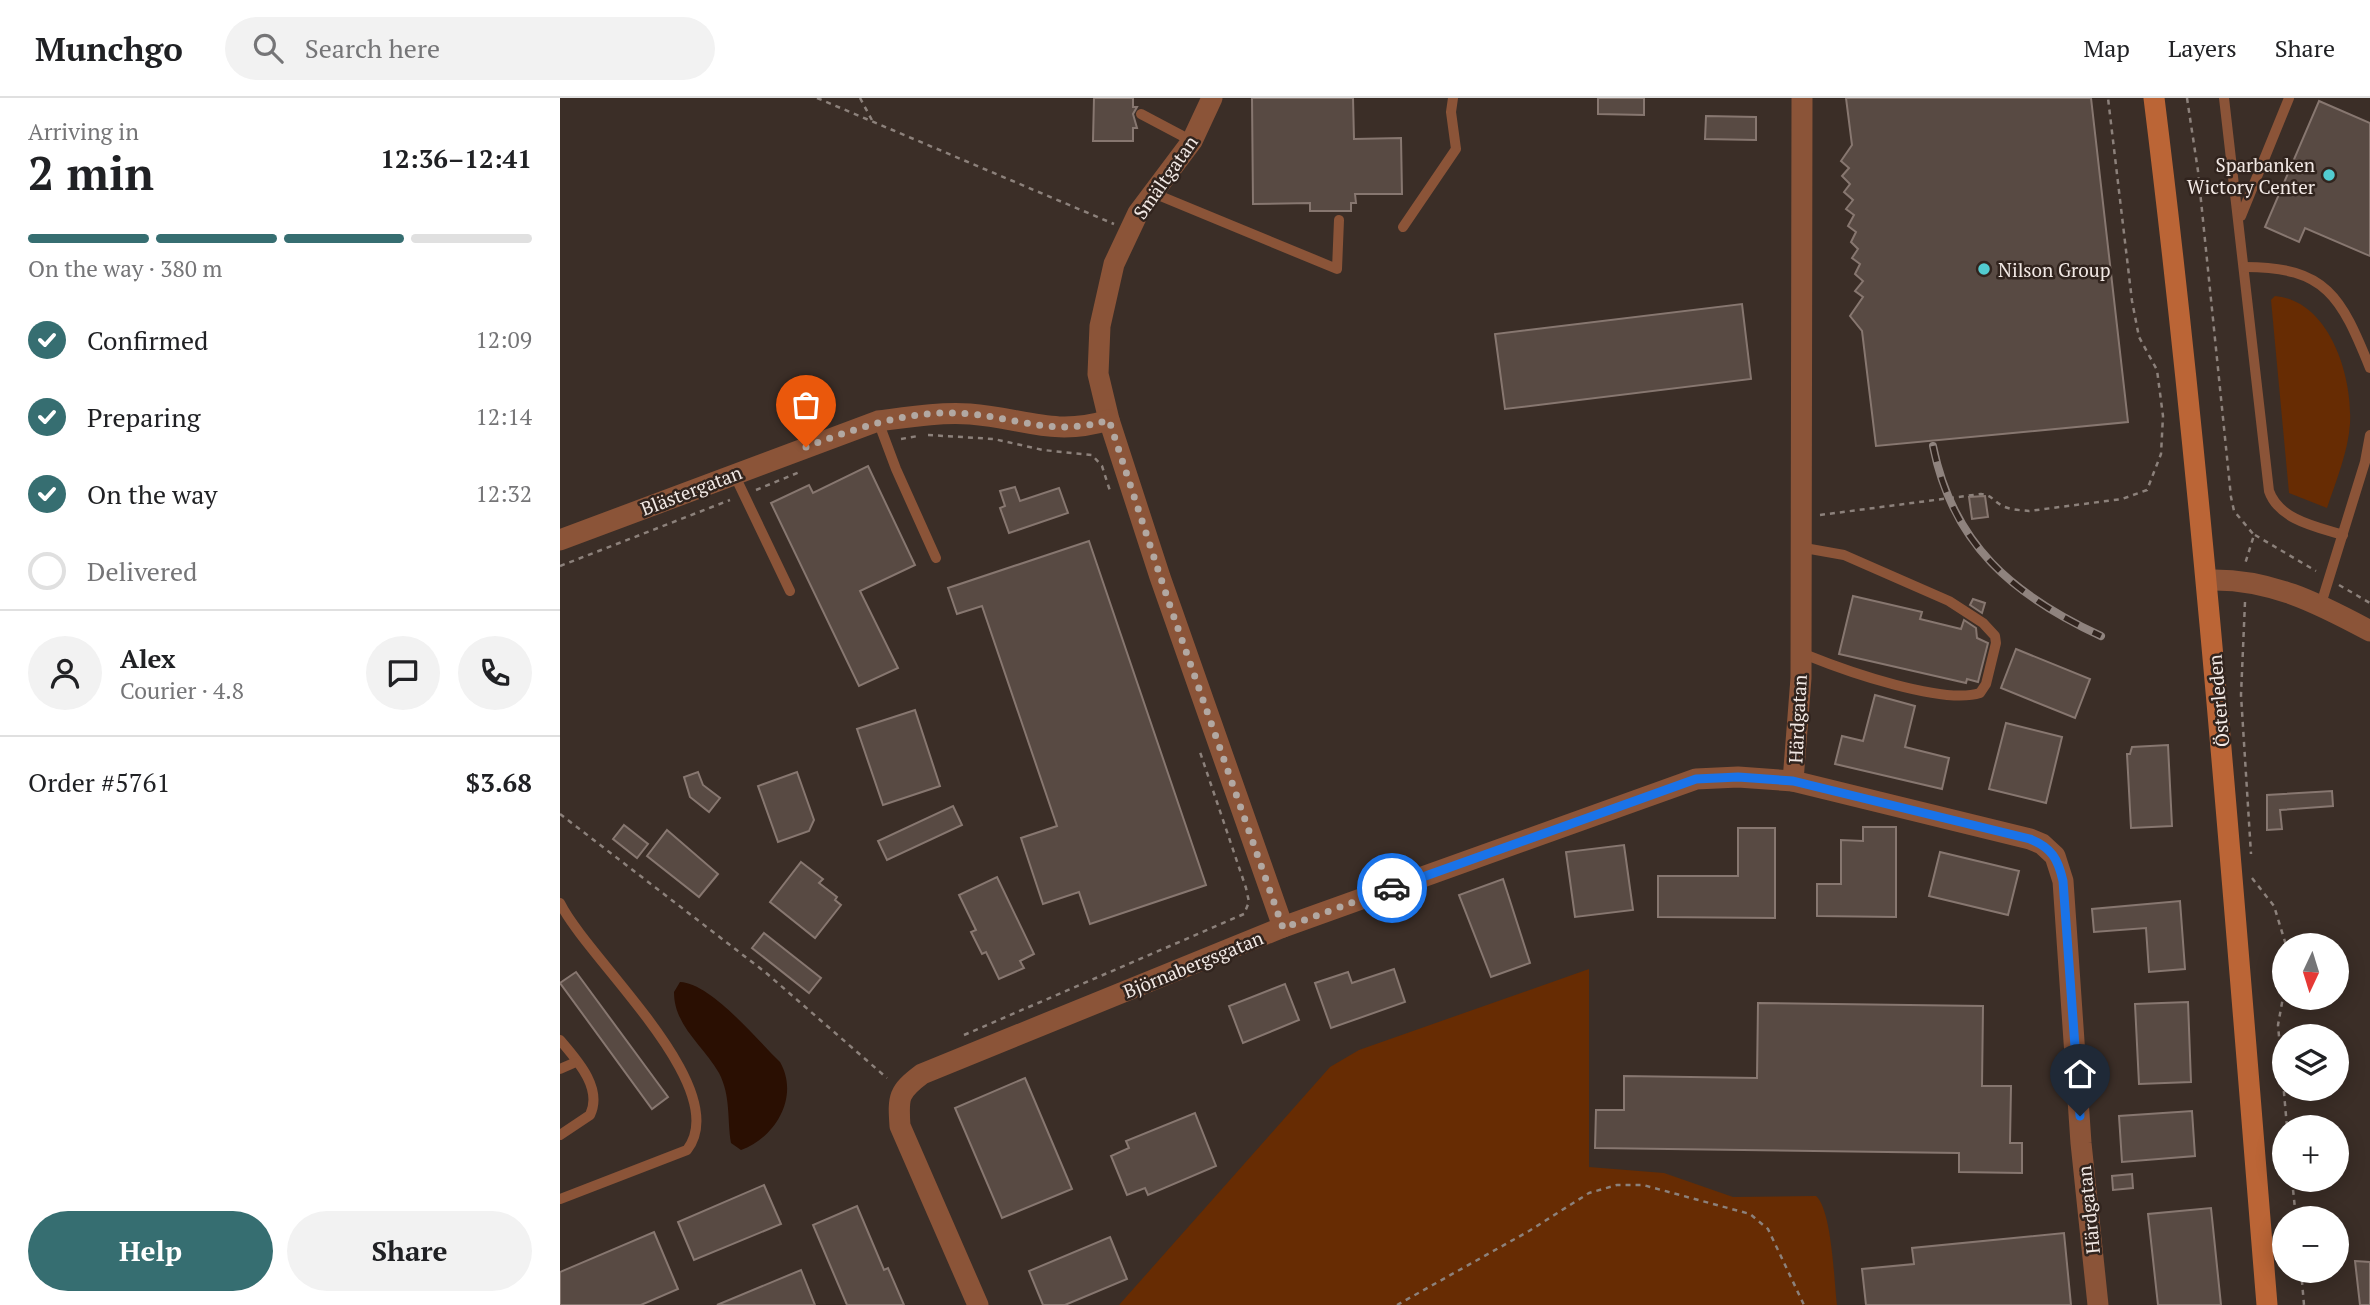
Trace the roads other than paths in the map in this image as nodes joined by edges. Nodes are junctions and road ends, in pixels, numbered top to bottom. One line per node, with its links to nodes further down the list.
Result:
1 (1212, 98): 8 (street, Smältgatan)
2 (1453, 98): 12 (lane)
3 (1802, 98): 21 (street, Härdgatan)
4 (2154, 98): 23 (main road, Österleden)
5 (2224, 98): 10 (lane)
6 (2289, 98): 10 (lane)
7 (1141, 114): 8 (lane)
8 (1192, 141): 9 (street, Smältgatan)
9 (1153, 192): 11 (lane); 15 (street, Smältgatan)
10 (2239, 219): 13 (lane)
11 (1339, 220)
12 (1403, 227)
13 (2245, 267): 14 (lane); 19 (lane)
14 (2370, 368)
15 (1109, 420): 16 (street, Blästergatan); 30 (street, Smältgatan)
16 (878, 421): 18 (street, Blästergatan); 22 (lane)
17 (2370, 435): 19 (lane)
18 (734, 474): 20 (street, Blästergatan); 24 (lane)
19 (2343, 536): 25 (lane)
20 (560, 540)
21 (1799, 547): 27 (street, Härdgatan); 27 (lane)
22 (936, 558)
23 (2208, 580): 25 (street); 38 (main road, Österleden)
24 (790, 591)
25 (2321, 604): 26 (street)
26 (2370, 631)
27 (1800, 658): 28 (street, Härdgatan)
28 (1793, 781): 30 (street, Björnabergsgatan); 37 (street, Härdgatan)
29 (560, 903): 35 (lane)
30 (1283, 928): 36 (street, Björnabergsgatan)
31 (560, 1040): 32 (lane)
32 (576, 1062): 33 (lane); 34 (lane)
33 (560, 1069)
34 (560, 1135)
35 (560, 1199)
36 (978, 1305)
37 (2098, 1305)
38 (2267, 1305)

